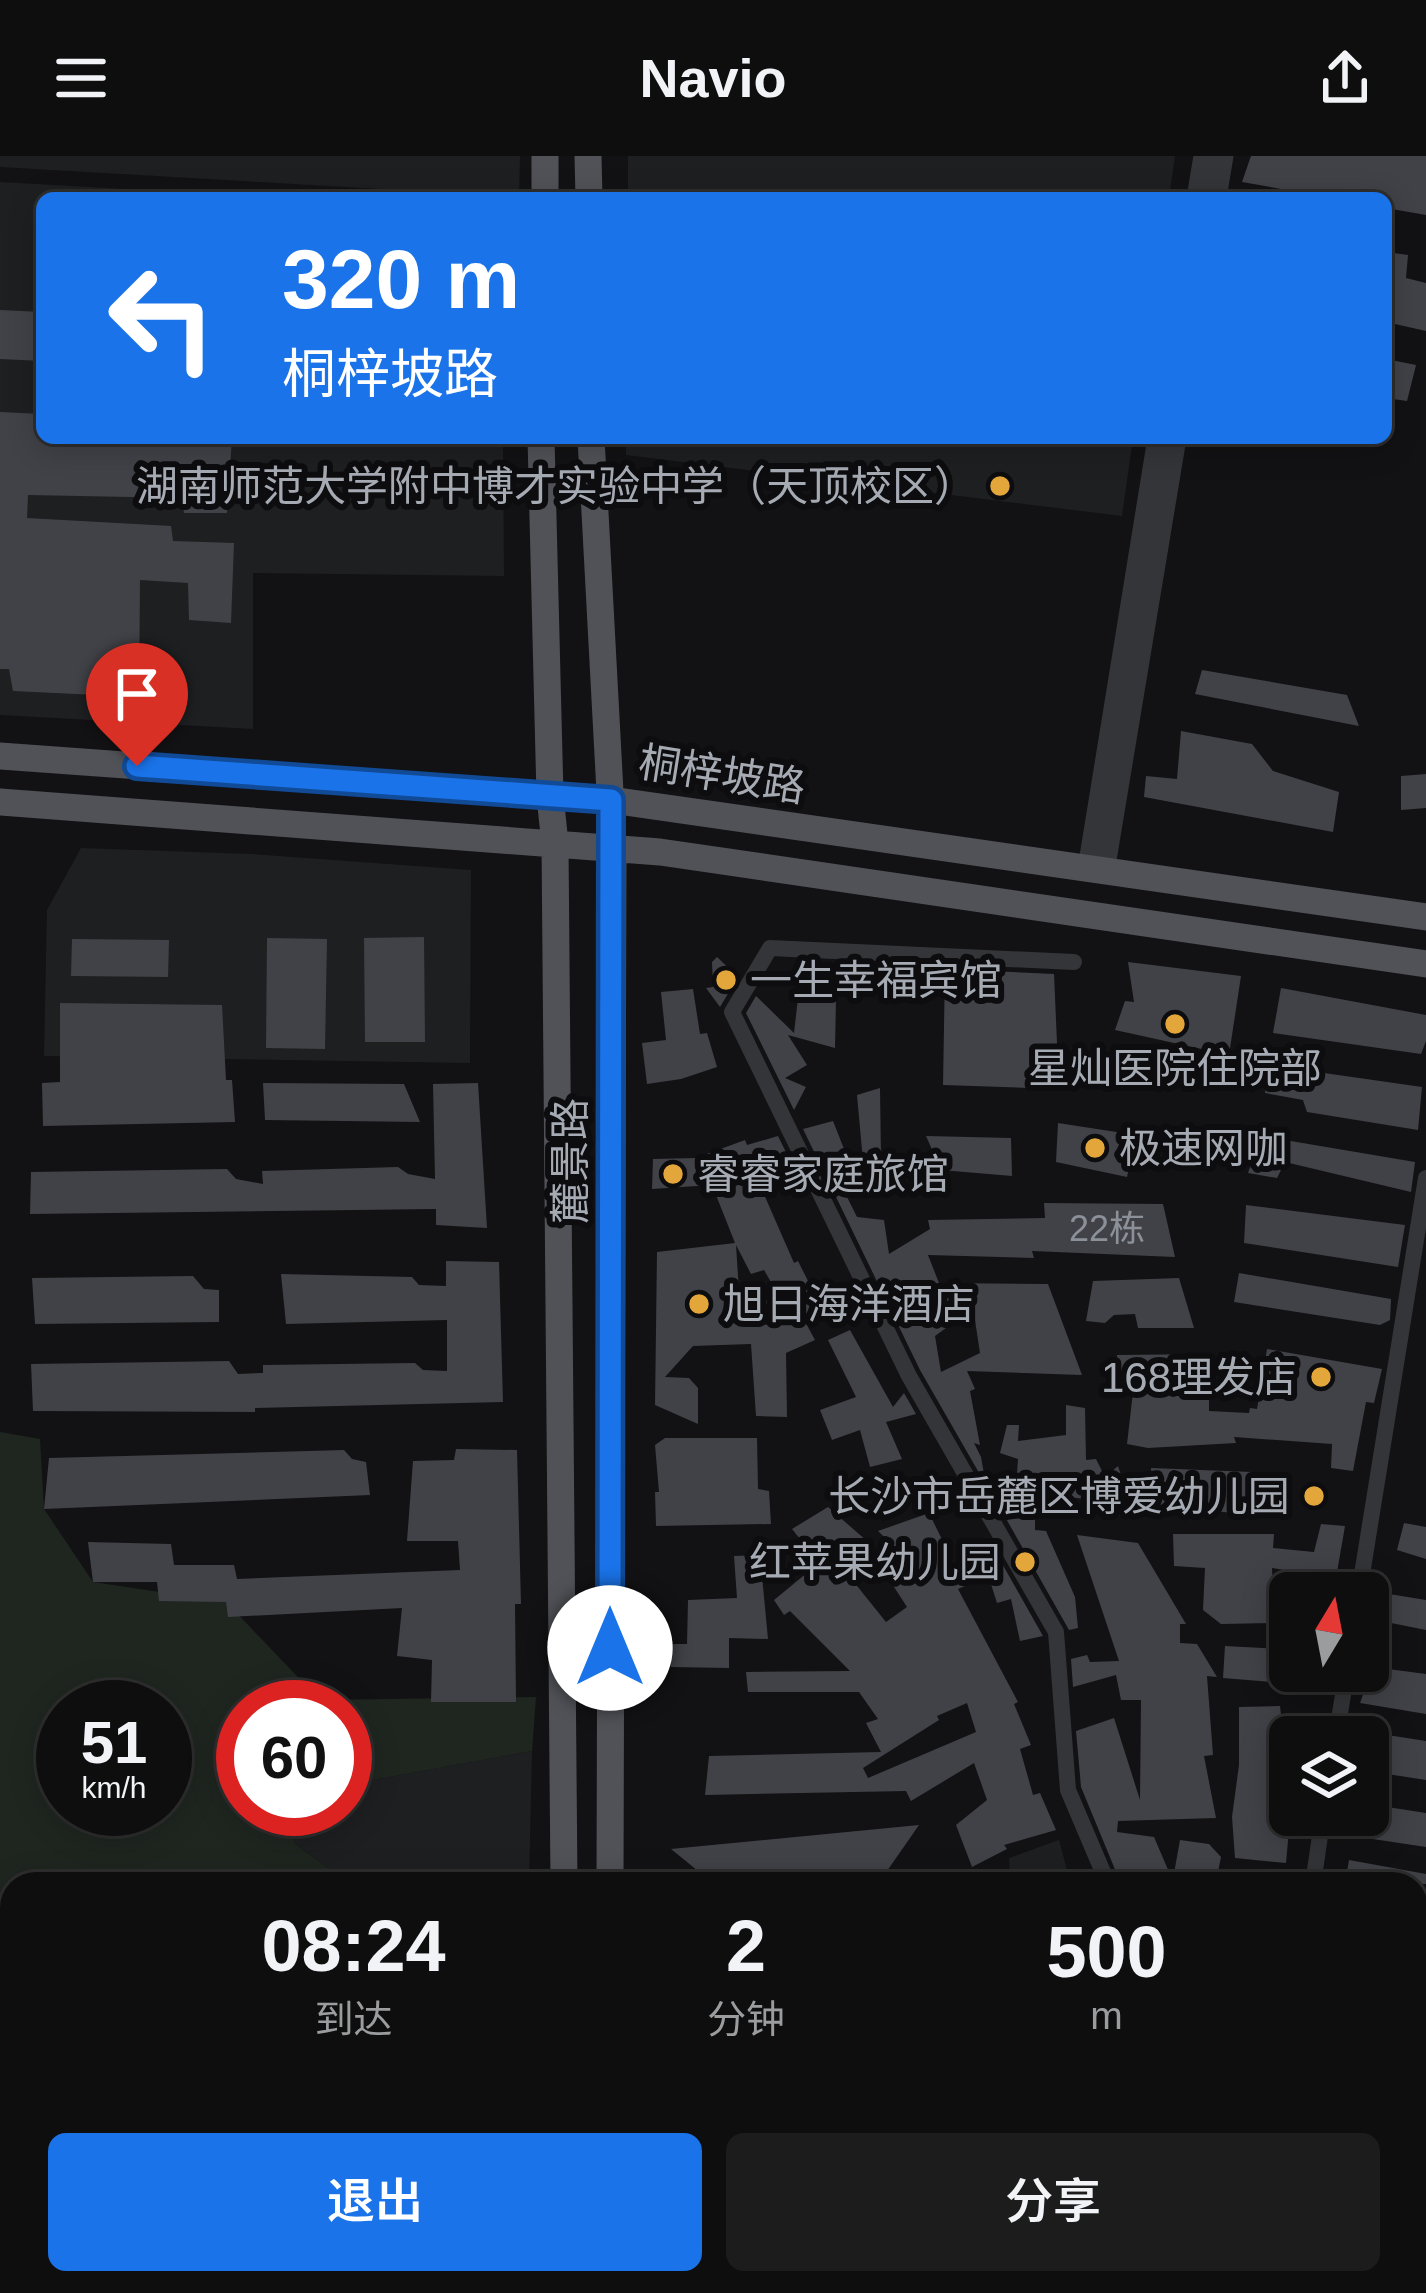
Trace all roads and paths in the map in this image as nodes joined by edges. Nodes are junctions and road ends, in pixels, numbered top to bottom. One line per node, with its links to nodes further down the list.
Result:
1 (545, 156): 5 (main road)
2 (588, 156): 6 (main road)
3 (1204, 156): 7 (street)
4 (1223, 156): 8 (street)
5 (544, 192)
6 (589, 192)
7 (1199, 192)
8 (1217, 192)
9 (541, 444): 14 (main road, 麓景路)
10 (591, 444): 15 (main road, 麓景路)
11 (1157, 444): 19 (street)
12 (1175, 444): 19 (street)
13 (0, 756): 14 (main road, 桐梓坡路)
14 (550, 796): 15 (main road, 桐梓坡路); 17 (main road, 麓景路)
15 (611, 800): 18 (main road, 麓景路); 19 (main road, 桐梓坡路)
16 (0, 802): 17 (main road, 桐梓坡路)
17 (555, 844): 18 (main road, 桐梓坡路); 26 (main road, 麓景路)
18 (613, 848): 22 (main road, 桐梓坡路); 27 (main road, 麓景路)
19 (1096, 871): 20 (main road, 桐梓坡路)
20 (1426, 917)
21 (1074, 962): 28 (street)
22 (1426, 964)
23 (1426, 1178): 24 (street)
24 (1362, 1572)
25 (1320, 1836): 29 (street)
26 (564, 1872)
27 (610, 1872)
28 (1103, 1872)
29 (1315, 1872)

